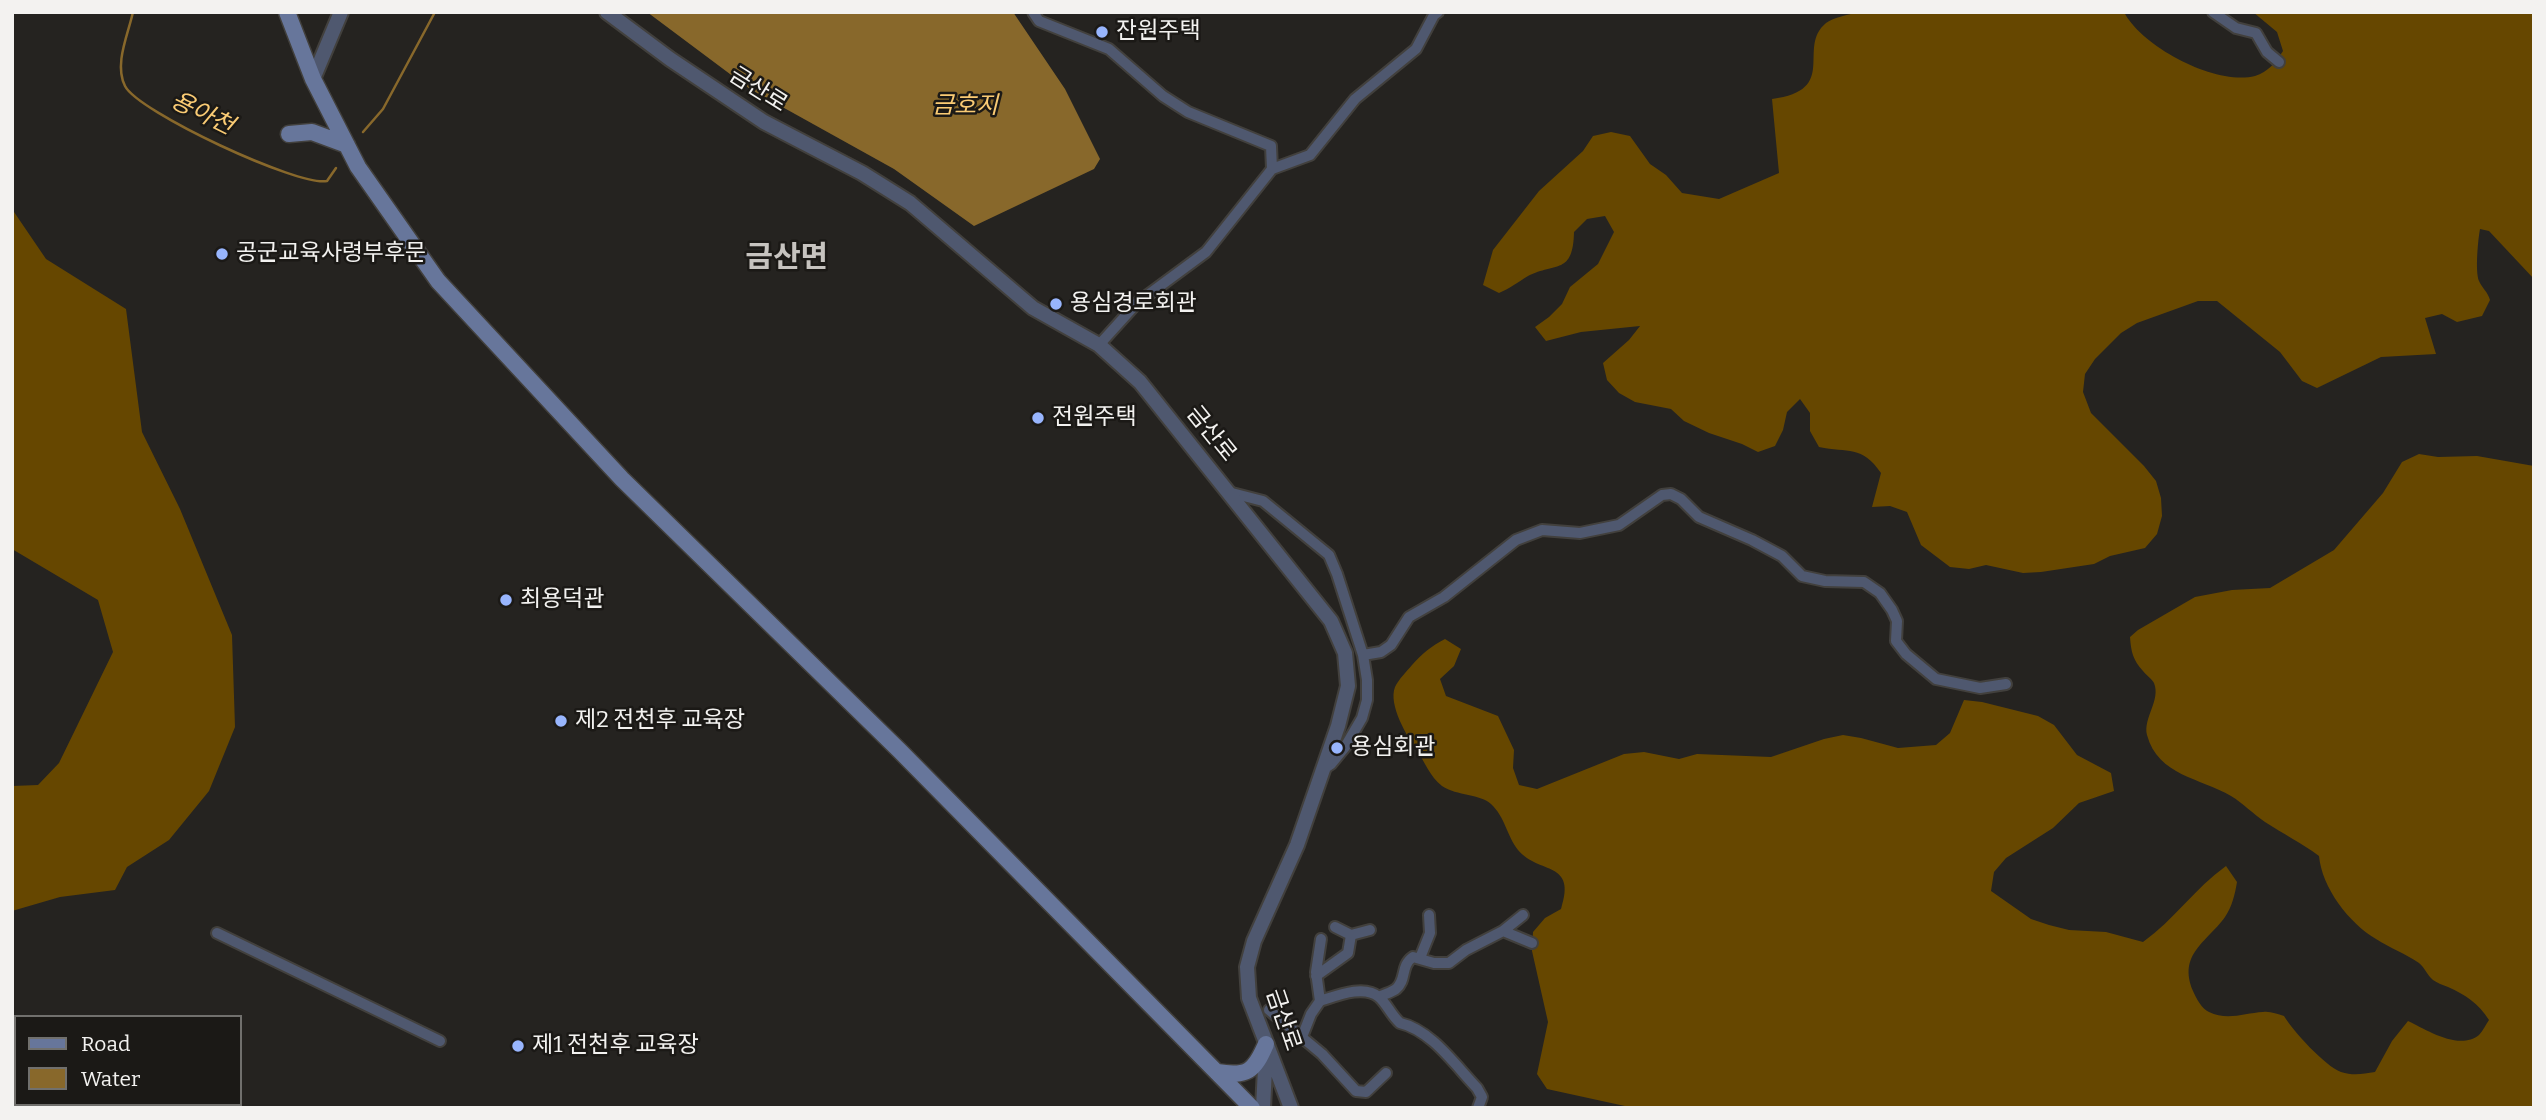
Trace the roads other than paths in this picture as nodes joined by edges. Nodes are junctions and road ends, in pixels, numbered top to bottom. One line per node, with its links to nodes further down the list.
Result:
1 (287, 12): 8 (main road)
2 (341, 12): 8 (street)
3 (607, 12): 12 (street, 금산로)
4 (1033, 12): 11 (street)
5 (1438, 12): 11 (street)
6 (2213, 12): 7 (street)
7 (2280, 62)
8 (313, 79): 10 (main road)
9 (289, 134): 10 (main road)
10 (347, 145): 34 (main road)
11 (1272, 169): 12 (street)
12 (1099, 345): 13 (street, 금산로)
13 (1227, 492): 14 (street); 16 (street, 금산로)
14 (1363, 655): 15 (street); 16 (street)
15 (2006, 684)
16 (1325, 768): 33 (street, 금산로)
17 (1429, 915): 26 (street)
18 (1523, 915): 21 (street)
19 (1335, 927): 23 (street)
20 (1370, 930): 23 (street)
21 (1503, 931): 25 (street); 26 (street)
22 (217, 933): 32 (street)
23 (1351, 935): 27 (street)
24 (1321, 939): 27 (street)
25 (1532, 943)
26 (1420, 958): 28 (street)
27 (1316, 976): 29 (street)
28 (1379, 997): 29 (street); 39 (street)
29 (1320, 1001): 31 (street)
30 (1269, 1010): 31 (street)
31 (1302, 1037): 35 (street)
32 (439, 1041)
33 (1266, 1044): 34 (main road); 37 (street); 38 (street, 금산로)
34 (1217, 1072): 36 (main road)
35 (1386, 1073)
36 (1252, 1108)
37 (1263, 1108)
38 (1291, 1108)
39 (1478, 1108)

